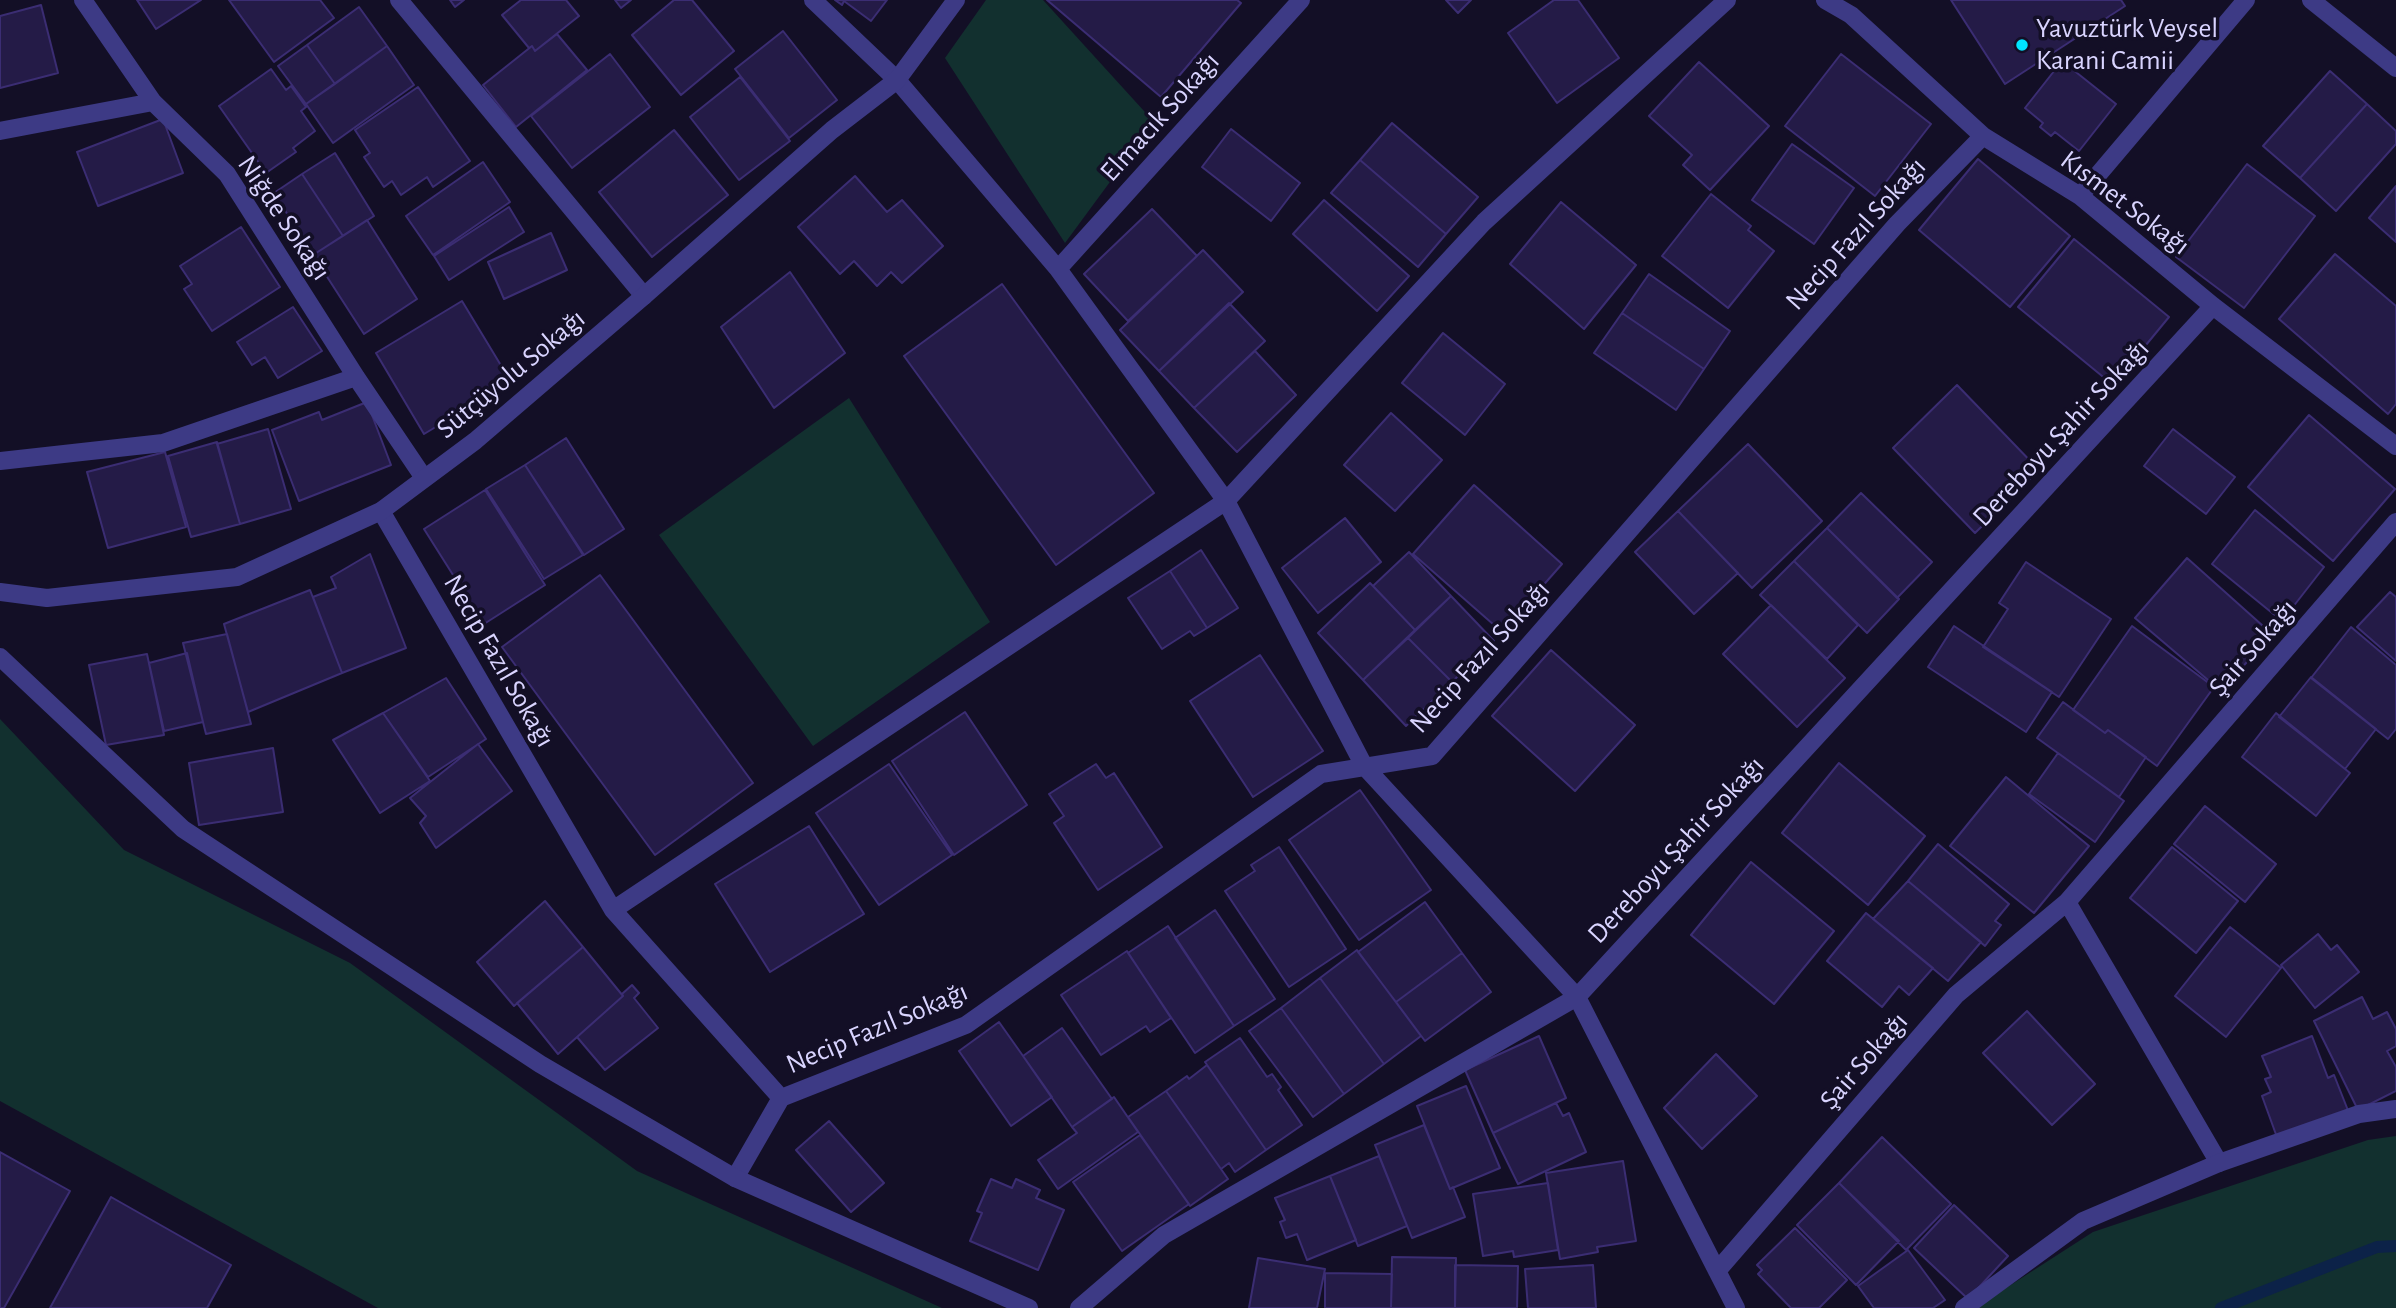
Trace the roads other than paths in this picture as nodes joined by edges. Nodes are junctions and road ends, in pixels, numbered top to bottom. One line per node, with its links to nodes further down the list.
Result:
1 (83, 0): 12 (street, Niğde Sokağı)
2 (399, 0): 17 (street)
3 (813, 0): 11 (street)
4 (956, 0): 11 (street, Sütçüyolu Sokağı)
5 (1301, 0): 16 (street, Elmacık Sokağı)
6 (1727, 0): 23 (street)
7 (1825, 0): 14 (street, Kısmet Sokağı)
8 (2246, 0): 15 (street)
9 (2311, 0): 10 (street)
10 (2396, 68)
11 (897, 80): 16 (street); 17 (street, Sütçüyolu Sokağı)
12 (153, 102): 13 (street); 19 (street, Niğde Sokağı)
13 (0, 131)
14 (1983, 136): 15 (street, Kısmet Sokağı); 28 (street, Necip Fazıl Sokağı)
15 (2080, 196): 18 (street, Kısmet Sokağı)
16 (1058, 269): 23 (street)
17 (644, 296): 22 (street, Sütçüyolu Sokağı)
18 (2213, 306): 20 (street, Kısmet Sokağı); 31 (street, Dereboyu Şahir Sokağı)
19 (356, 377): 21 (street); 22 (street, Niğde Sokağı)
20 (2396, 446)
21 (0, 461)
22 (424, 478): 24 (street, Sütçüyolu Sokağı)
23 (1226, 501): 28 (street); 30 (street)
24 (381, 511): 26 (street, Sütçüyolu Sokağı); 30 (street, Necip Fazıl Sokağı)
25 (2396, 522): 29 (street, Şair Sokağı)
26 (0, 592)
27 (0, 657): 35 (street)
28 (1364, 766): 31 (street); 32 (street, Necip Fazıl Sokağı)
29 (2067, 902): 34 (street); 36 (street, Şair Sokağı)
30 (613, 910): 32 (street, Necip Fazıl Sokağı)
31 (1577, 997): 36 (street); 38 (street, Dereboyu Şahir Sokağı)
32 (781, 1098): 35 (street, Necip Fazıl Sokağı)
33 (2396, 1109): 34 (street)
34 (2219, 1163): 40 (street)
35 (735, 1178): 37 (street)
36 (1717, 1271): 39 (street)
37 (1030, 1308)
38 (1079, 1308)
39 (1736, 1308)
40 (1964, 1308)

